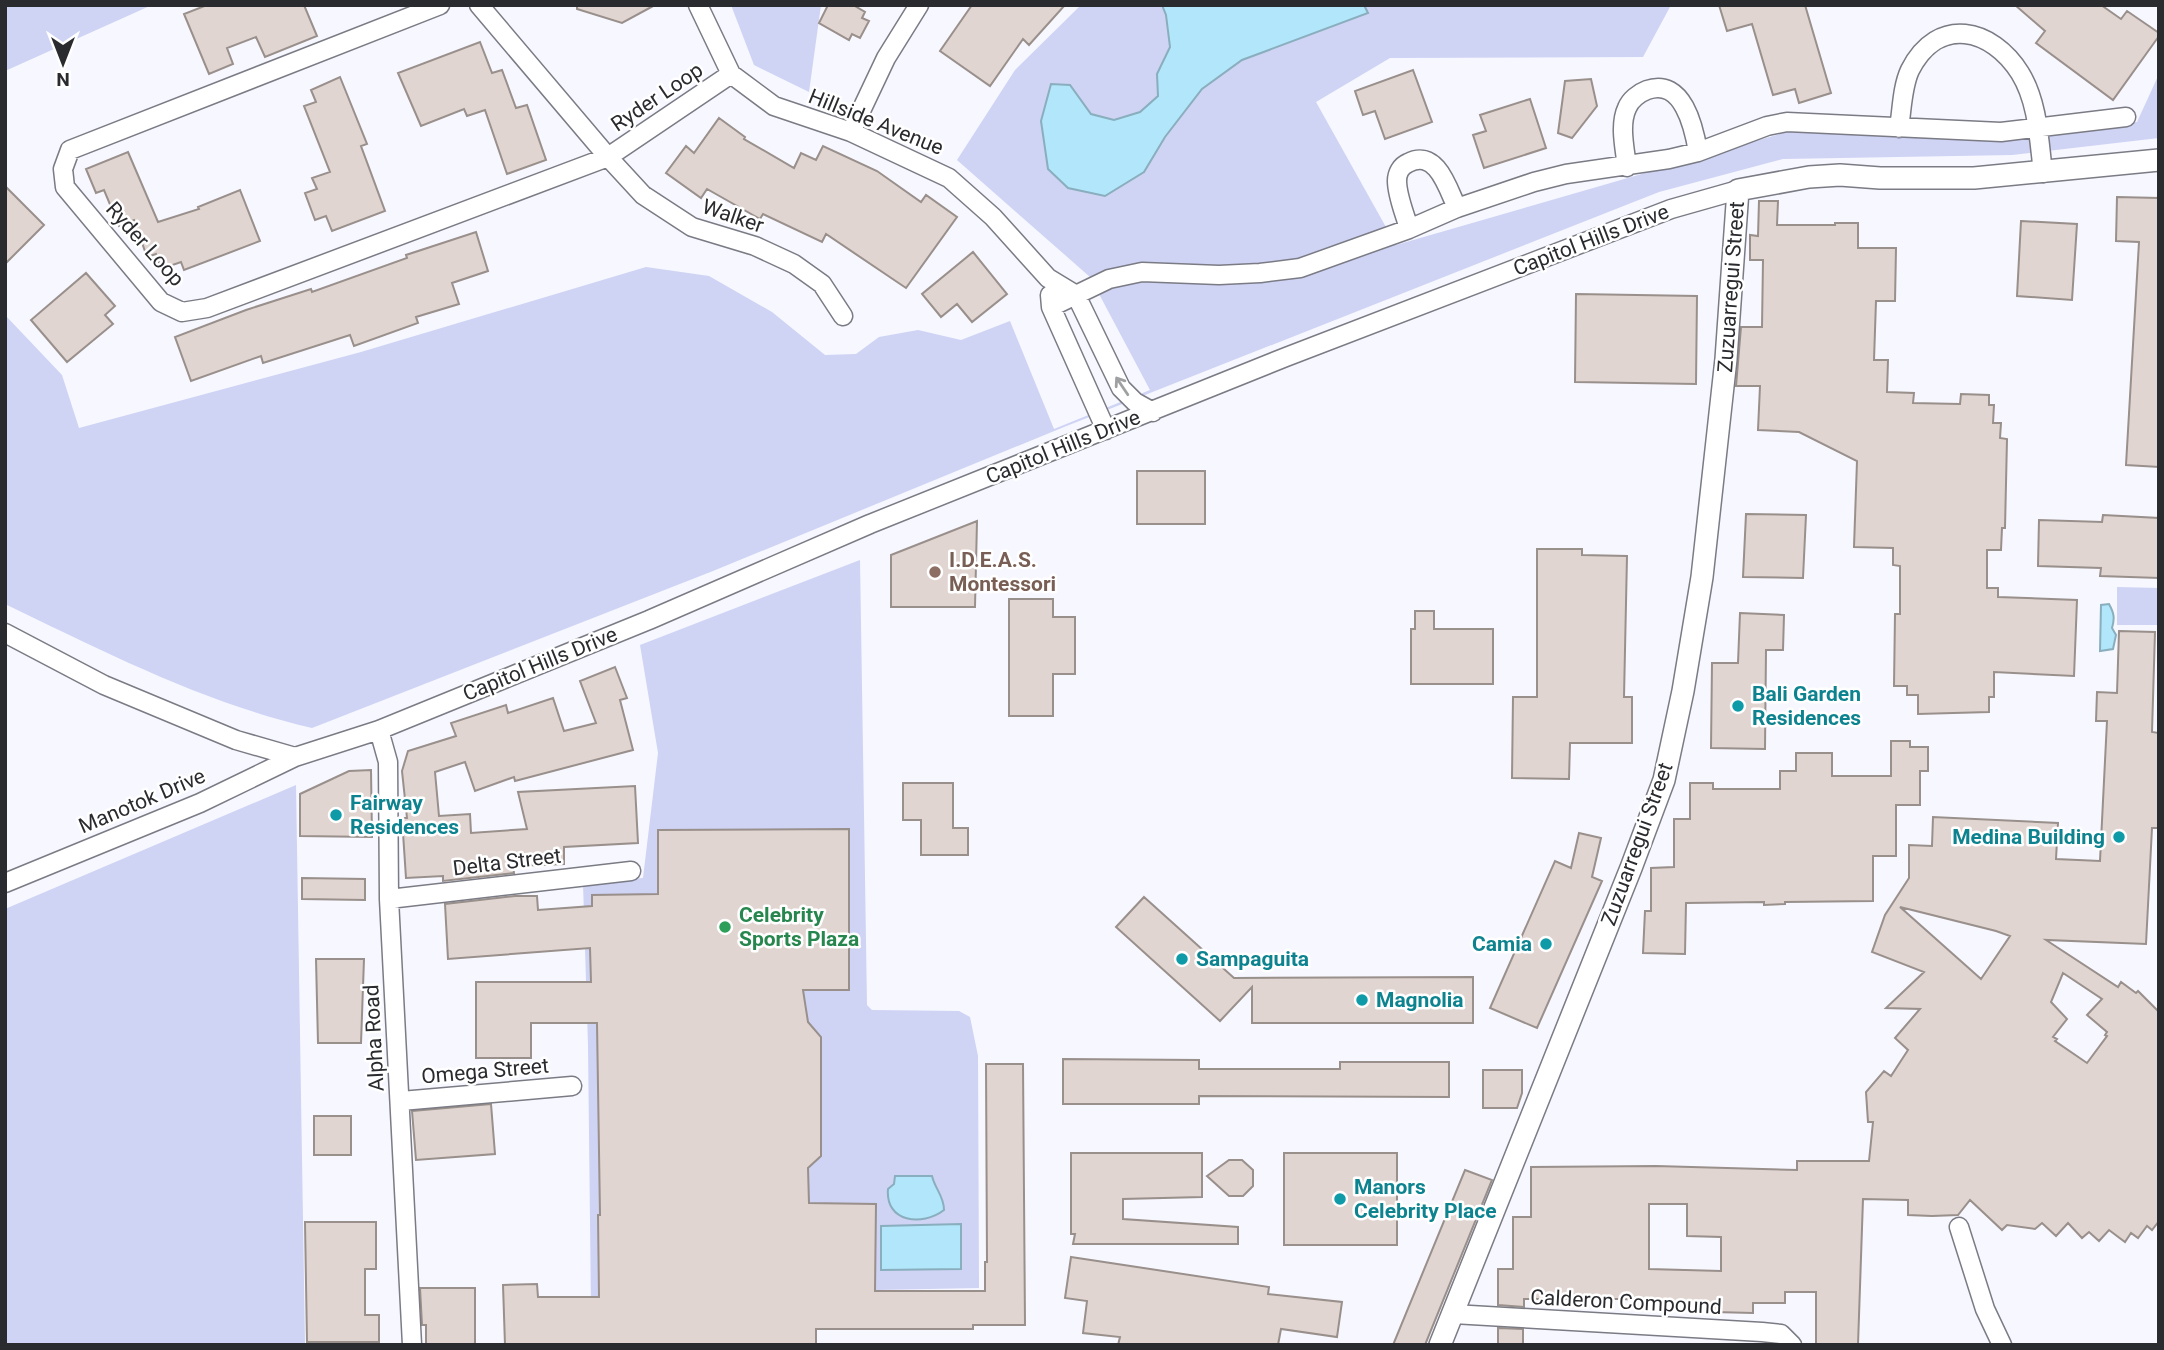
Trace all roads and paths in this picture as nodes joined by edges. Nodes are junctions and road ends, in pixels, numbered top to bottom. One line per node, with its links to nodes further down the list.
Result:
1 (440, 5): 11 (street, Ryder Loop)
2 (479, 5): 11 (street, Ryder Loop)
3 (698, 5): 5 (street, Hillside Avenue)
4 (919, 5): 9 (street)
5 (731, 74): 9 (street, Hillside Avenue); 11 (street, Ryder Loop)
6 (2126, 117): 8 (street)
7 (1899, 128): 8 (street); 8 (street); 10 (street)
8 (2038, 128): 14 (street)
9 (850, 132): 18 (street, Hillside Avenue)
10 (1698, 152): 13 (street); 13 (street)
11 (608, 157): 21 (street, Walker)
12 (2159, 160): 14 (street, Capitol Hills Drive)
13 (1627, 167): 16 (street)
14 (2043, 173): 15 (street, Capitol Hills Drive)
15 (1738, 190): 22 (street, Capitol Hills Drive); 33 (street, Zuzuarregui Street)
16 (1457, 208): 17 (street); 17 (street)
17 (1409, 229): 19 (street)
18 (1048, 278): 19 (street, Hillside Avenue); 20 (street)
19 (1076, 295): 20 (street); 22 (street, one-way to 19)
20 (1051, 307): 23 (street)
21 (843, 316)
22 (1153, 412): 23 (street, Capitol Hills Drive)
23 (1106, 430): 25 (street, Capitol Hills Drive)
24 (5, 633): 26 (street)
25 (379, 730): 26 (street, Capitol Hills Drive); 29 (street, Alpha Road)
26 (295, 757): 28 (street, Manotok Drive)
27 (631, 871): 29 (street, Delta Street)
28 (5, 883)
29 (389, 899): 31 (street, Alpha Road)
30 (572, 1086): 31 (street, Omega Street)
31 (401, 1101): 34 (street, Alpha Road)
32 (1959, 1227): 37 (street)
33 (1453, 1314): 35 (street, Zuzuarregui Street); 36 (street, Calderon Compound)
34 (412, 1345)
35 (1440, 1345)
36 (1791, 1345)
37 (2002, 1345)

